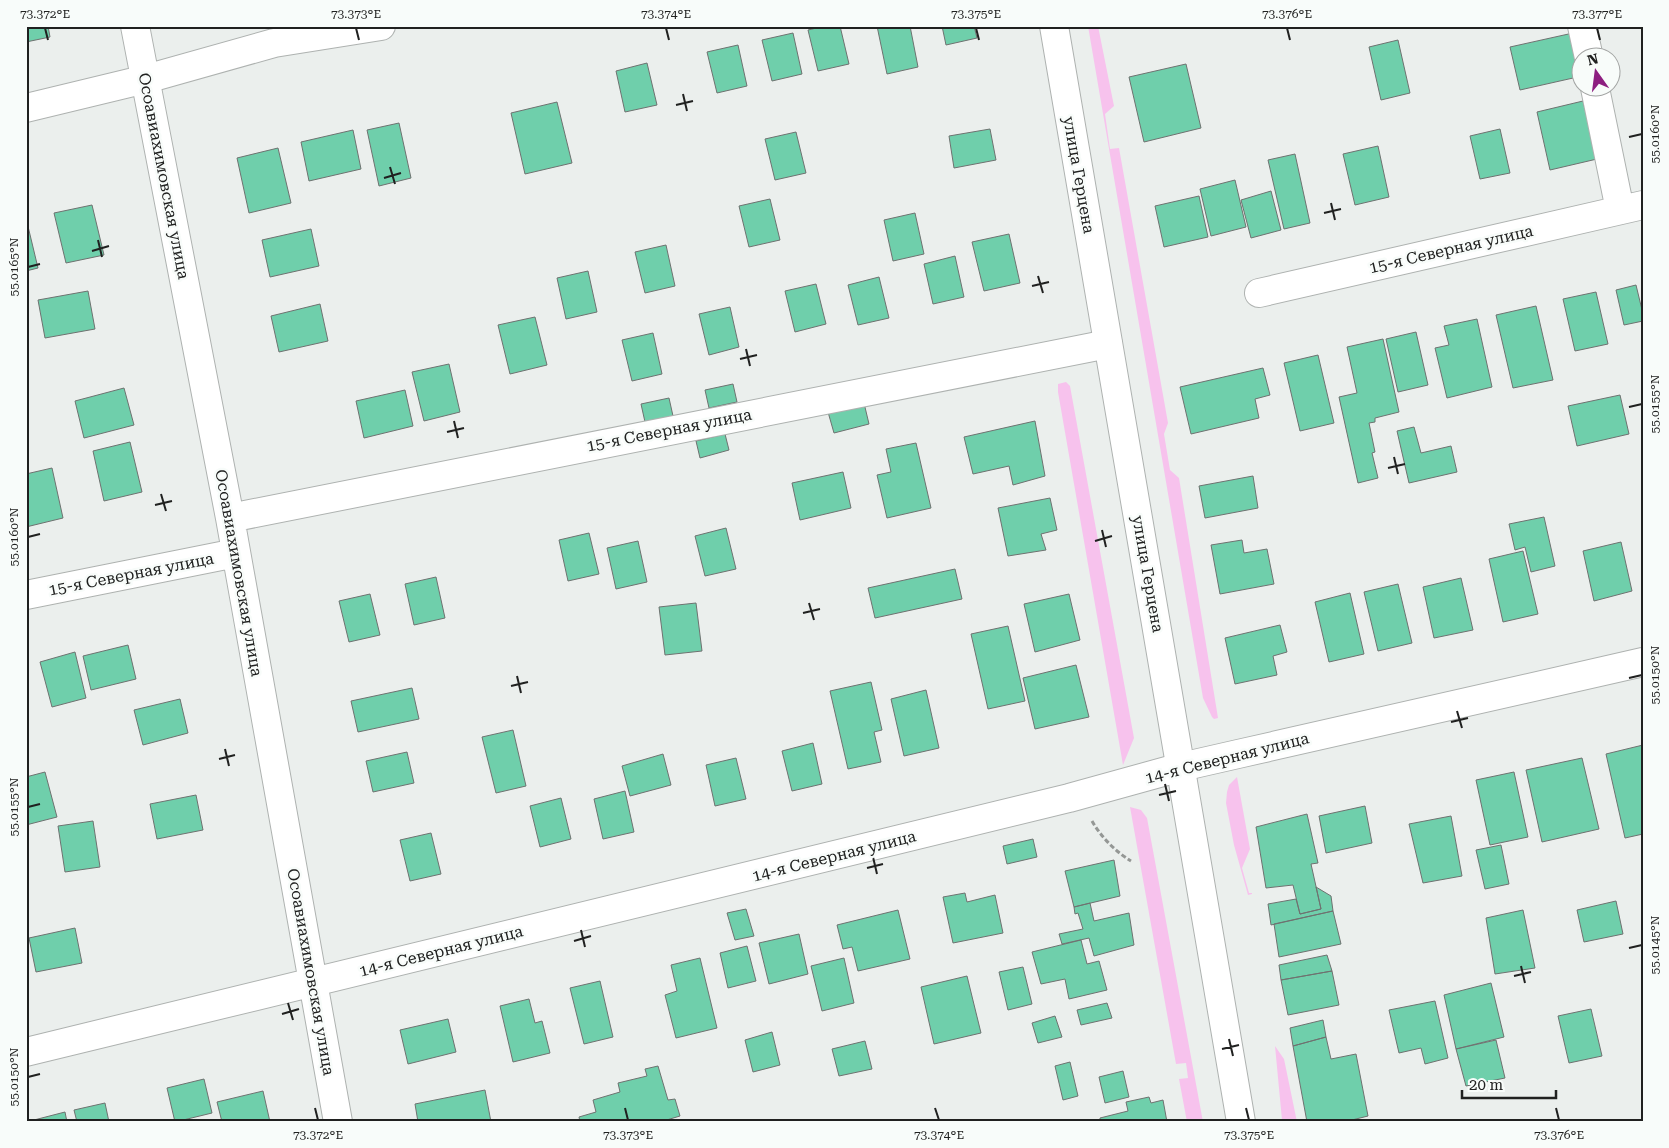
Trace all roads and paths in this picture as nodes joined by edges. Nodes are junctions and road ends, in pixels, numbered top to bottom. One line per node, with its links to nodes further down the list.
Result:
1 (135, 26): 6 (street, Осоавиахимовская улица)
2 (381, 26): 6 (street)
3 (1054, 26): 11 (street, улица Герцена)
4 (1582, 26): 5 (street)
5 (1587, 48)
6 (146, 79): 8 (street); 12 (street, Осоавиахимовская улица)
7 (1598, 98): 9 (street)
8 (26, 108)
9 (1632, 208): 10 (street, 15-я Северная улица)
10 (1259, 293)
11 (1108, 344): 12 (street, 15-я Северная улица); 16 (street, улица Герцена)
12 (230, 518): 13 (street, Осоавиахимовская улица)
13 (236, 553): 14 (street, 15-я Северная улица); 19 (street, Осоавиахимовская улица)
14 (26, 595)
15 (1643, 662): 16 (street, 14-я Северная улица)
16 (1181, 767): 19 (street, 14-я Северная улица); 22 (street, улица Герцена)
17 (1089, 816): 18 (path)
18 (1131, 861)
19 (312, 982): 20 (street, 14-я Северная улица); 21 (street, Осоавиахимовская улица)
20 (26, 1052)
21 (338, 1122)
22 (1241, 1122)

